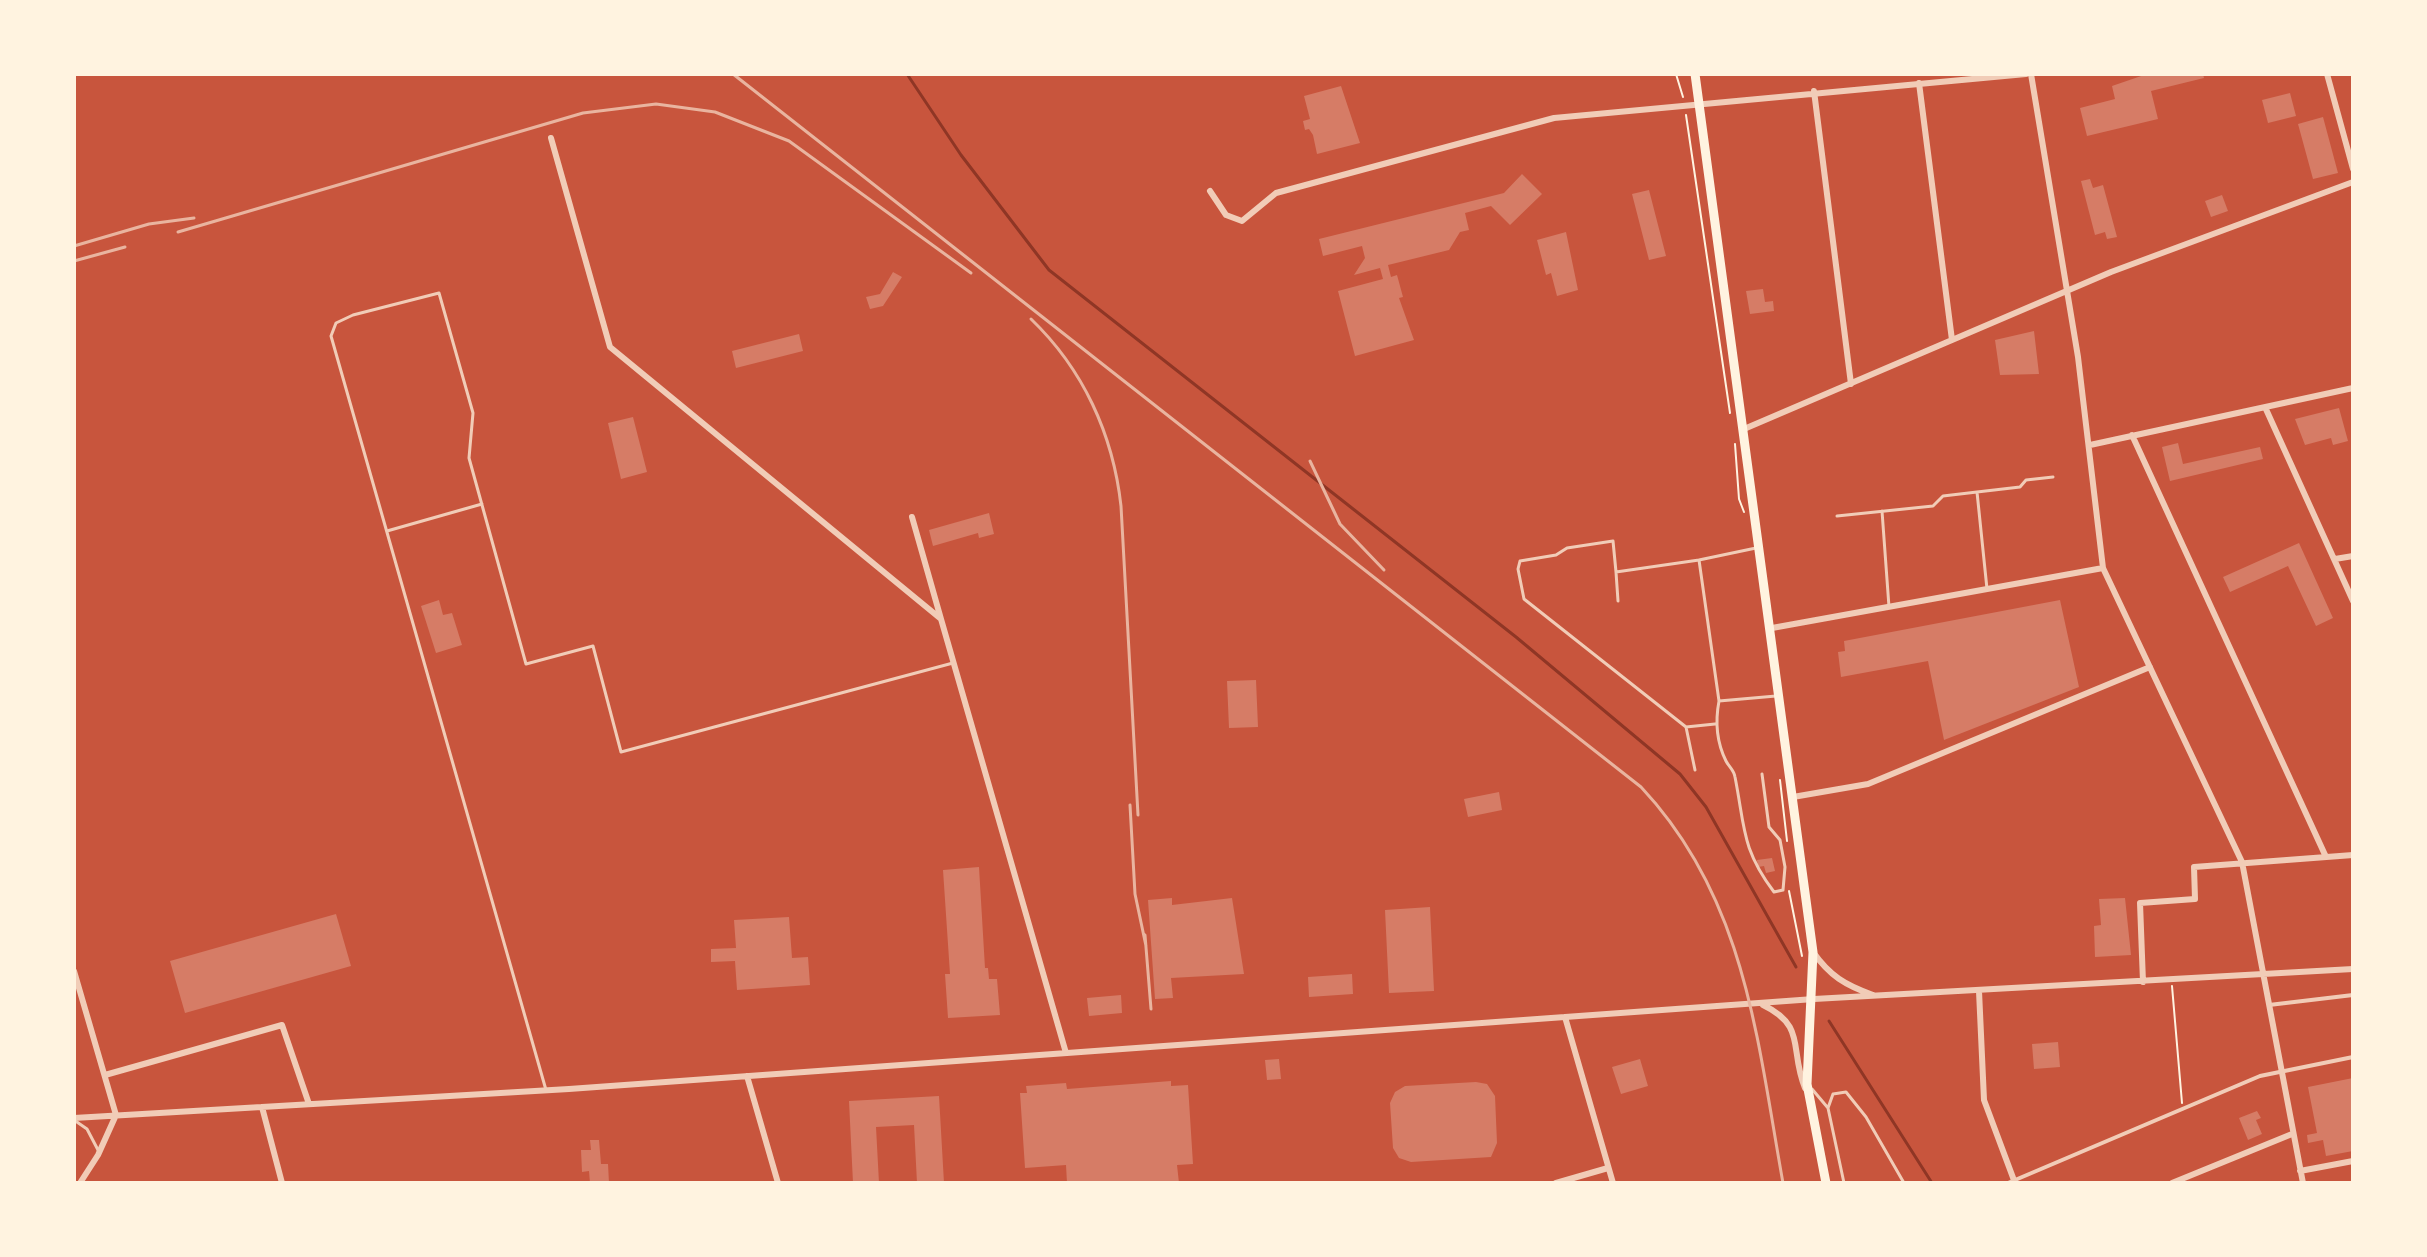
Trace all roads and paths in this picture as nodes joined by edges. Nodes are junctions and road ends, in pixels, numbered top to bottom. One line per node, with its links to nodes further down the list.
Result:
1 (1676, 74): 8 (path)
2 (1695, 74): 7 (main road)
3 (2028, 74): 5 (street); 13 (street)
4 (2327, 74): 10 (street)
5 (1919, 83): 6 (street); 14 (street)
6 (1814, 91): 7 (street); 15 (street)
7 (1698, 102): 8 (street); 19 (main road)
8 (1684, 103): 12 (street); 18 (path)
9 (551, 138): 41 (street)
10 (2353, 169)
11 (2353, 182): 13 (street)
12 (1210, 191)
13 (2066, 291): 14 (street); 22 (street)
14 (1952, 340): 15 (street)
15 (1851, 384): 19 (street)
16 (2353, 388): 17 (street)
17 (2265, 407): 20 (street); 33 (street)
18 (1732, 426)
19 (1744, 429): 31 (main road)
20 (2132, 435): 22 (street); 55 (street)
21 (1735, 441): 27 (path)
22 (2090, 445): 35 (street)
23 (2053, 477): 24 (lane)
24 (1977, 492): 26 (lane); 37 (lane)
25 (482, 504): 30 (lane); 30 (lane); 43 (lane)
26 (1882, 511): 28 (lane); 40 (lane)
27 (1745, 515)
28 (1837, 516)
29 (912, 517): 41 (street)
30 (387, 531): 78 (lane)
31 (1761, 547): 34 (lane); 42 (main road)
32 (2353, 556): 33 (street)
33 (2335, 559): 39 (street)
34 (1699, 560): 36 (lane); 46 (lane)
35 (2103, 568): 37 (street); 44 (street)
36 (1616, 572): 38 (lane); 48 (lane)
37 (1987, 589): 40 (street)
38 (1618, 601)
39 (2353, 601)
40 (1889, 607): 42 (street)
41 (941, 619): 43 (street)
42 (1772, 628): 45 (main road)
43 (953, 663): 72 (street)
44 (2150, 667): 52 (street); 56 (street)
45 (1779, 695): 46 (lane); 52 (main road)
46 (1719, 701): 47 (lane)
47 (1715, 724): 48 (lane); 51 (lane)
48 (1686, 727): 49 (lane)
49 (1695, 770)
50 (1779, 770): 53 (path)
51 (1762, 774)
52 (1793, 797): 58 (main road)
53 (1788, 848)
54 (2353, 855): 55 (street)
55 (2326, 857): 56 (street)
56 (2242, 862): 62 (street); 64 (street)
57 (1789, 889): 59 (path)
58 (1813, 952): 67 (street); 68 (main road)
59 (1802, 956)
60 (2353, 969): 62 (street)
61 (74, 971): 75 (street)
62 (2261, 976): 63 (street); 70 (street)
63 (2171, 981): 64 (street); 82 (path)
64 (2143, 982): 65 (street)
65 (1979, 991): 67 (street); 93 (street)
66 (2353, 995): 70 (street)
67 (1876, 996): 68 (street)
68 (1814, 999): 69 (street); 77 (main road)
69 (1759, 1003): 71 (street); 79 (street)
70 (2267, 1005): 74 (street)
71 (1565, 1017): 72 (street); 89 (street)
72 (1066, 1053): 76 (street)
73 (2353, 1057): 74 (street)
74 (2279, 1071): 82 (street); 86 (street)
75 (105, 1075): 80 (street); 84 (street)
76 (747, 1076): 78 (street); 97 (street)
77 (1807, 1084): 79 (main road); 83 (lane)
78 (546, 1090): 80 (street)
79 (1809, 1100): 100 (main road)
80 (309, 1104): 81 (street)
81 (262, 1107): 84 (street); 96 (street)
82 (2182, 1107): 93 (street)
83 (1828, 1108): 101 (lane); 102 (lane)
84 (116, 1115): 85 (street); 87 (street)
85 (74, 1119): 87 (lane)
86 (2292, 1134): 91 (street); 92 (street)
87 (98, 1155): 90 (street)
88 (2353, 1161): 91 (street)
89 (1608, 1168): 98 (street); 99 (street)
90 (91, 1170): 94 (street); 95 (street)
91 (2300, 1171): 105 (street)
92 (2197, 1173): 103 (street); 104 (street)
93 (2012, 1182)
94 (80, 1183)
95 (89, 1183)
96 (282, 1183)
97 (778, 1183)
98 (1556, 1183)
99 (1613, 1183)
100 (1826, 1183)
101 (1844, 1183)
102 (1904, 1183)
103 (2172, 1183)
104 (2199, 1183)
105 (2303, 1183)

